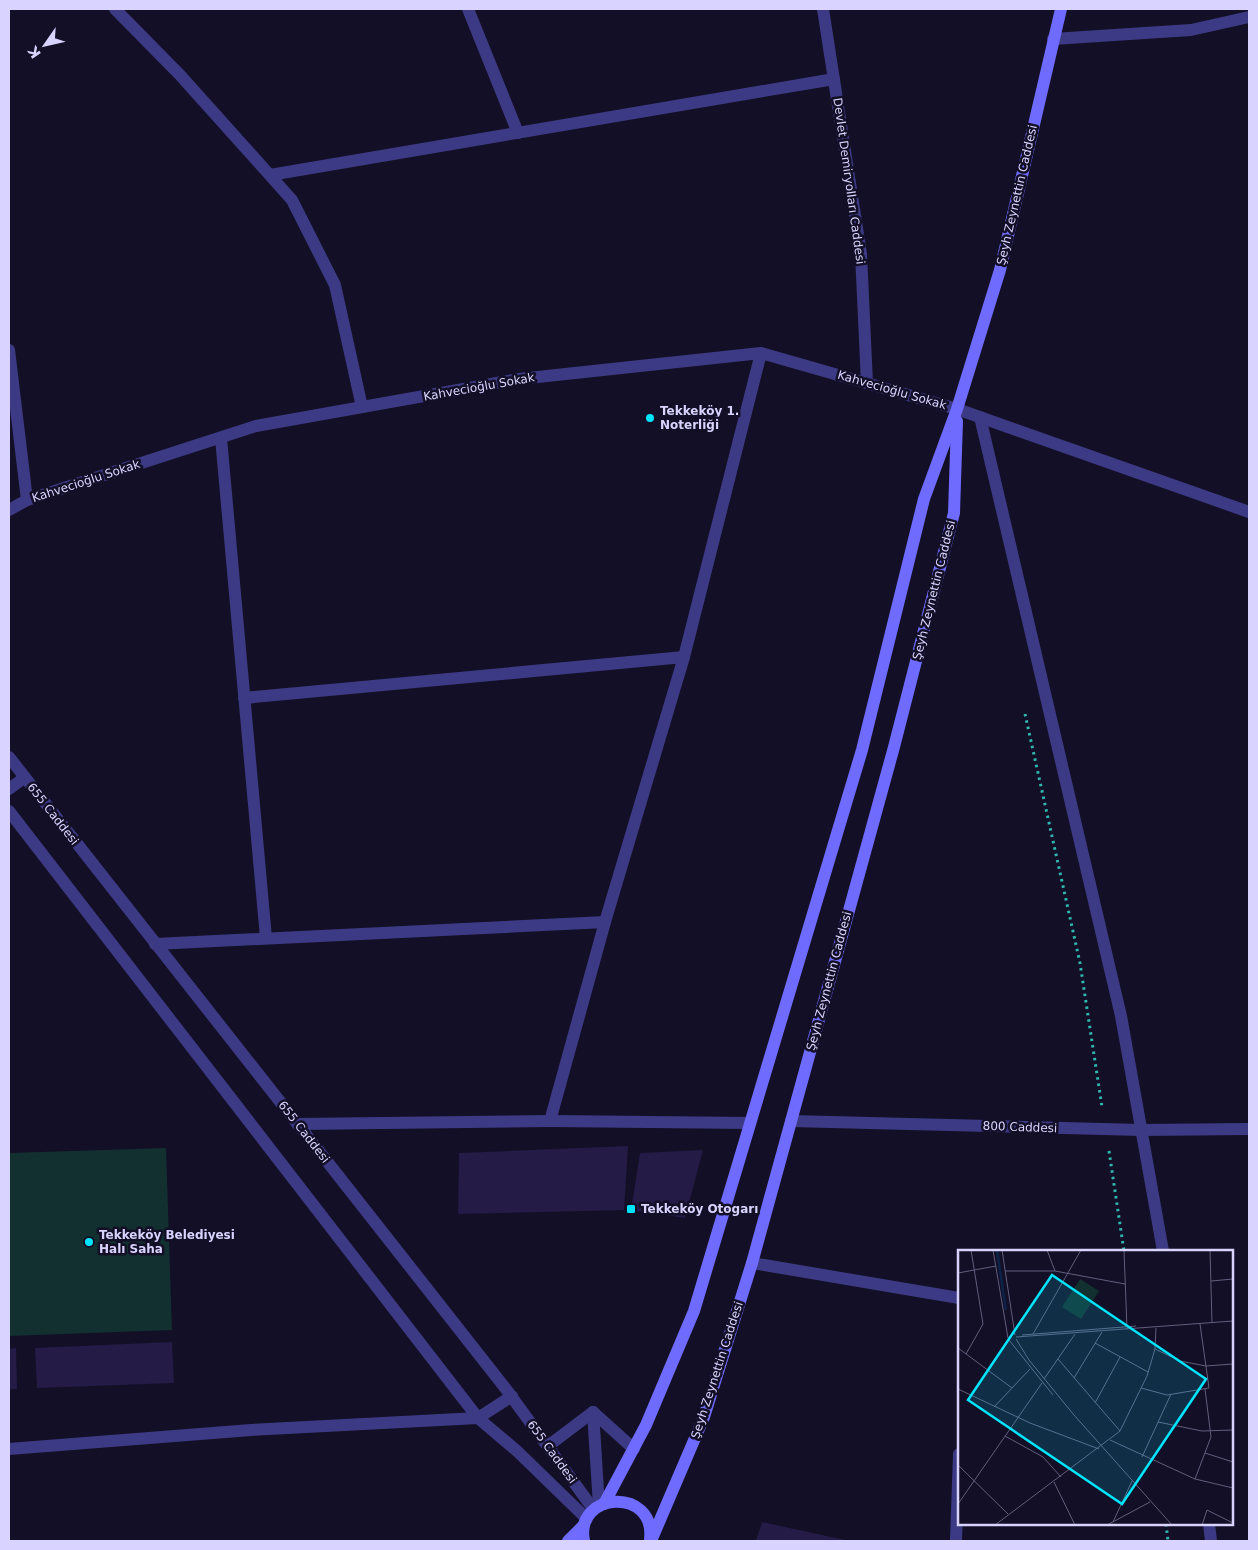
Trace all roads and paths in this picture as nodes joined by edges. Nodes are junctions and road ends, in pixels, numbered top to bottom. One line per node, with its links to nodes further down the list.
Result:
1 (115, 9): 9 (street)
2 (468, 9): 8 (street)
3 (823, 9): 7 (street, Devlet Demiryolları Caddesi)
4 (1061, 9): 6 (main road, Şeyh Zeynettin Caddesi)
5 (1249, 17): 6 (street)
6 (1054, 39): 14 (main road, Şeyh Zeynettin Caddesi)
7 (834, 79): 8 (street); 12 (street, Devlet Demiryolları Caddesi)
8 (518, 133): 9 (street)
9 (270, 175): 13 (street)
10 (9, 350): 17 (street)
11 (761, 354): 12 (street, Kahvecioğlu Sokak); 13 (street, Kahvecioğlu Sokak); 20 (street)
12 (867, 383): 14 (street, Kahvecioğlu Sokak)
13 (362, 407): 16 (street, Kahvecioğlu Sokak)
14 (957, 409): 15 (street, Kahvecioğlu Sokak); 31 (main road, Şeyh Zeynettin Caddesi); 32 (main road, Şeyh Zeynettin Caddesi)
15 (980, 416): 19 (street, Kahvecioğlu Sokak); 36 (street)
16 (221, 438): 17 (street, Kahvecioğlu Sokak); 21 (street)
17 (27, 500): 18 (street, Kahvecioğlu Sokak)
18 (9, 510)
19 (1249, 512)
20 (684, 657): 21 (street); 27 (street)
21 (244, 698): 28 (street)
22 (1024, 710): 35 (path)
23 (9, 757): 24 (street, 655 Caddesi)
24 (24, 778): 25 (street); 29 (street, 655 Caddesi)
25 (9, 789)
26 (9, 811): 43 (street, 655 Caddesi)
27 (605, 922): 28 (street); 30 (street)
28 (266, 938): 29 (street)
29 (155, 944): 33 (street, 655 Caddesi)
30 (550, 1121): 32 (street); 33 (street)
31 (791, 1121): 35 (street, 800 Caddesi); 39 (main road, Şeyh Zeynettin Caddesi)
32 (750, 1123): 45 (main road, Şeyh Zeynettin Caddesi)
33 (298, 1124): 41 (street, 655 Caddesi)
34 (1249, 1129): 36 (street, 800 Caddesi)
35 (1105, 1130): 36 (street, 800 Caddesi); 37 (path)
36 (1141, 1130): 38 (street)
37 (1124, 1250)
38 (1163, 1250)
39 (752, 1263): 40 (street); 53 (main road, Şeyh Zeynettin Caddesi)
40 (958, 1298)
41 (512, 1396): 43 (street); 44 (street, 655 Caddesi)
42 (593, 1412): 44 (street); 45 (street); 48 (street)
43 (478, 1418): 46 (street); 48 (street, 655 Caddesi)
44 (548, 1446): 48 (street, 655 Caddesi)
45 (634, 1448): 48 (main road, Şeyh Zeynettin Caddesi)
46 (9, 1449)
47 (958, 1483): 54 (street)
48 (594, 1513): 51 (main road, Şeyh Zeynettin Caddesi); 52 (main road); 53 (main road)
49 (1166, 1525): 55 (path)
50 (1209, 1525): 56 (street)
51 (568, 1541)
52 (584, 1541)
53 (651, 1541)
54 (956, 1541)
55 (1168, 1541)
56 (1211, 1541)

